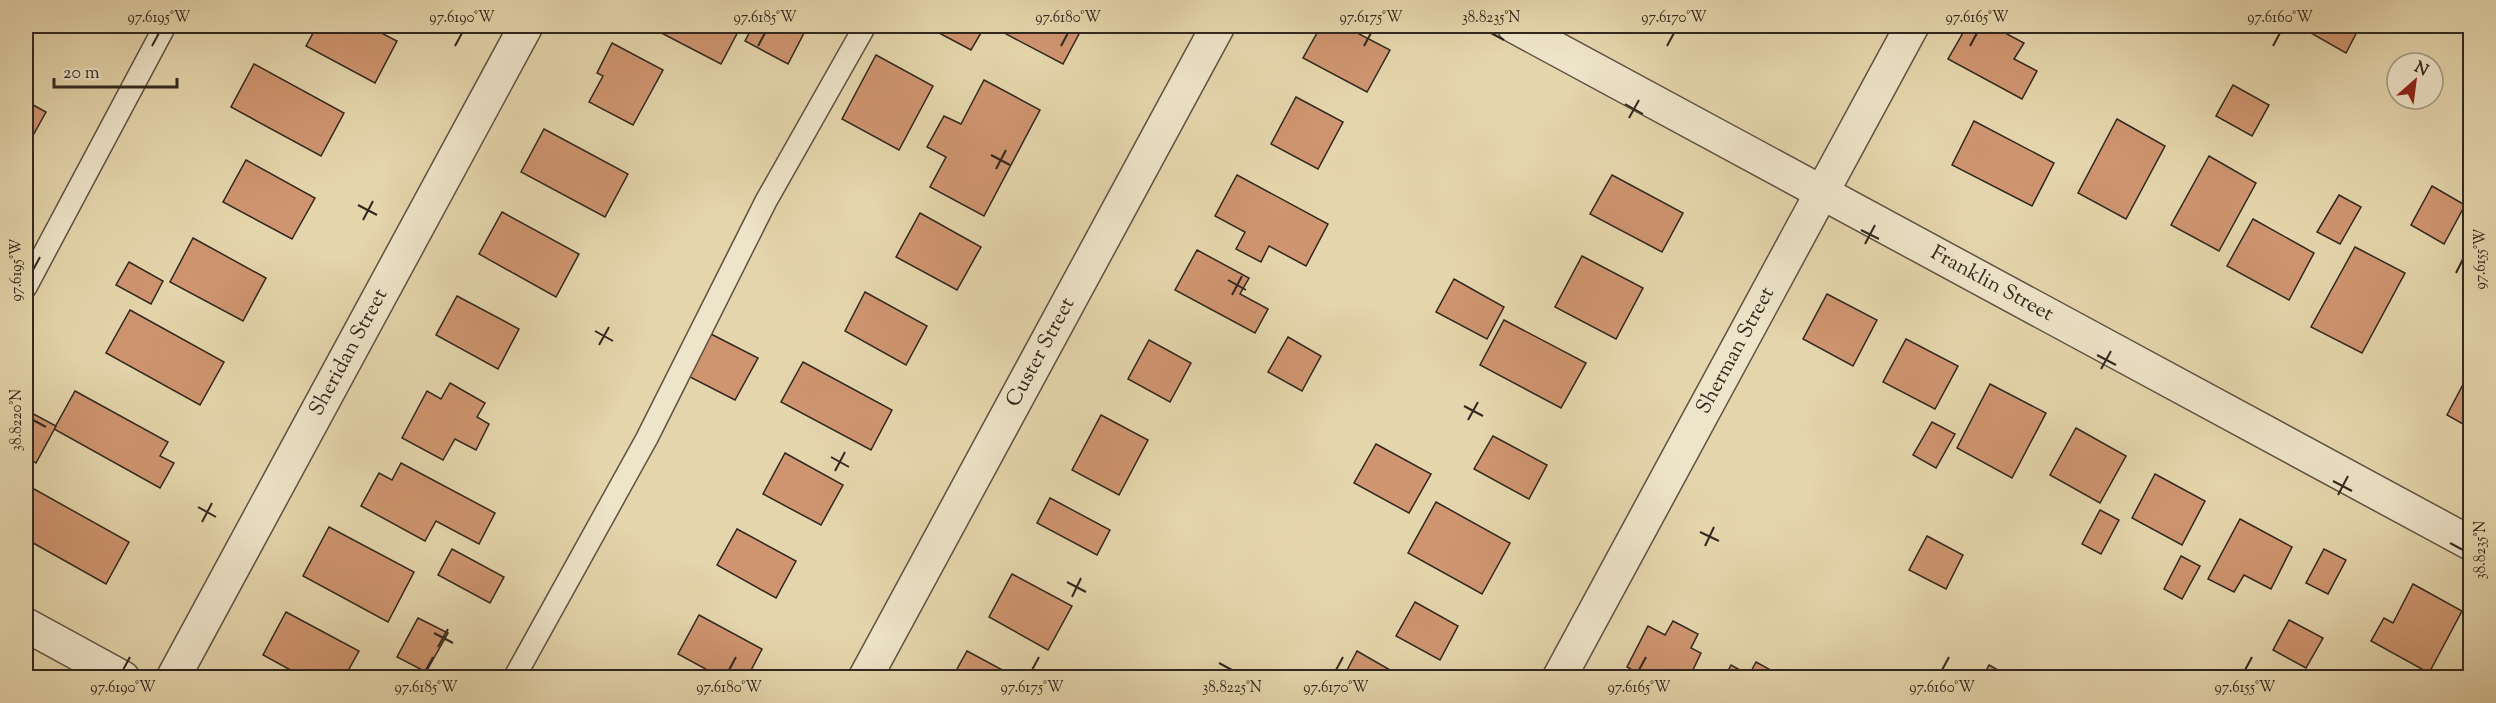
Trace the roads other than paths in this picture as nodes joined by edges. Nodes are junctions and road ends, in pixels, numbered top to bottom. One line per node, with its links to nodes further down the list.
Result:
1 (165, 26): 9 (lane)
2 (526, 26): 13 (street, Sheridan Street)
3 (865, 26): 14 (lane)
4 (1218, 26): 15 (street, Custer Street)
5 (1514, 26): 7 (street, Franklin Street)
6 (1912, 26): 8 (street, Sherman Street)
7 (1550, 34): 8 (street, Franklin Street)
8 (1822, 192): 10 (street, Franklin Street); 16 (street, Sherman Street)
9 (26, 287)
10 (2470, 543)
11 (26, 625): 12 (street)
12 (123, 678)
13 (173, 678)
14 (514, 678)
15 (865, 678)
16 (1559, 678)

